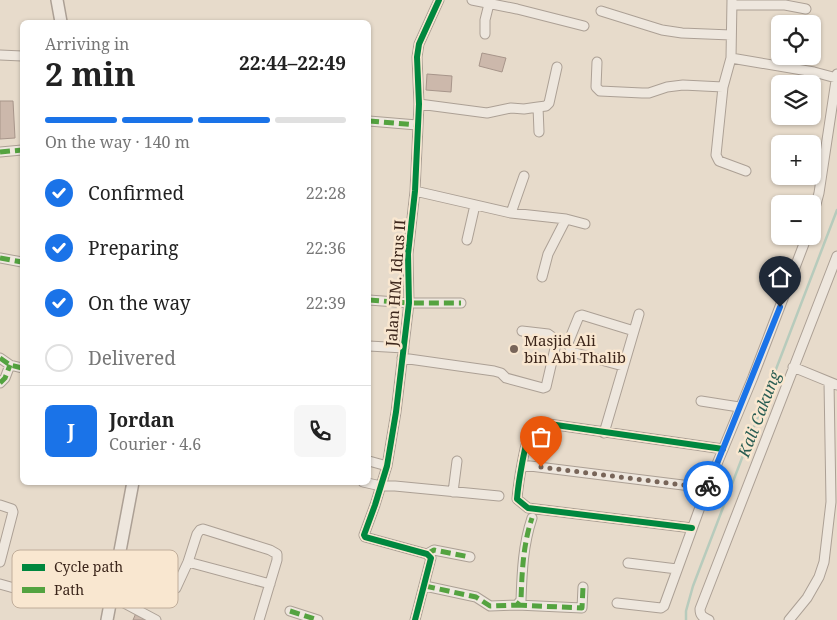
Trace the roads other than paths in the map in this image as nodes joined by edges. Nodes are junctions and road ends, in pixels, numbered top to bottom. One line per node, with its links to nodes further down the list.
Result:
1 (56, 0): 9 (street)
2 (439, 0): 20 (street, Jalan HM. Idrus II)
3 (472, 0): 6 (street)
4 (785, 2): 5 (street); 7 (street)
5 (733, 3): 12 (street)
6 (489, 4): 10 (street); 11 (street)
7 (806, 9)
8 (601, 11): 12 (street)
9 (60, 20)
10 (584, 26)
11 (485, 34)
12 (731, 35): 15 (street)
13 (0, 55): 14 (street)
14 (20, 56)
15 (731, 58): 18 (street); 19 (street)
16 (597, 62): 19 (street)
17 (557, 67): 21 (street)
18 (837, 76): 30 (street)
19 (723, 87): 27 (street)
20 (419, 104): 21 (street); 23 (street, Jalan HM. Idrus II)
21 (538, 107): 24 (street)
22 (371, 121): 23 (street)
23 (417, 125): 29 (street, Jalan HM. Idrus II)
24 (539, 132)
25 (20, 150): 26 (street)
26 (0, 152)
27 (746, 171)
28 (524, 176): 32 (street)
29 (415, 191): 31 (street); 42 (street, Jalan HM. Idrus II)
30 (819, 195)
31 (475, 204): 32 (street); 35 (street)
32 (510, 213): 33 (street)
33 (566, 219): 34 (street); 40 (street)
34 (585, 224)
35 (467, 240)
36 (804, 245): 58 (street)
37 (837, 256): 53 (street)
38 (0, 258): 39 (street)
39 (20, 262)
40 (542, 276)
41 (371, 300): 42 (street)
42 (409, 303): 43 (street); 48 (street, Jalan HM. Idrus II)
43 (461, 303)
44 (639, 314): 46 (street)
45 (522, 331): 50 (street)
46 (634, 331): 52 (street); 52 (street)
47 (371, 346): 48 (street)
48 (404, 348): 50 (street, Jalan HM. Idrus II)
49 (0, 358): 51 (street)
50 (402, 358): 64 (street, Jalan HM. Idrus II)
51 (10, 365): 54 (street); 55 (street)
52 (623, 366): 59 (street)
53 (794, 367): 56 (street); 95 (street)
54 (20, 368)
55 (0, 383)
56 (833, 383): 71 (street)
57 (701, 401): 58 (street)
58 (739, 407): 60 (street)
59 (604, 433): 60 (street); 63 (street)
60 (723, 449): 68 (street)
61 (371, 461): 64 (street)
62 (457, 461): 69 (street)
63 (522, 464): 68 (street); 74 (street)
64 (387, 466): 67 (street, Jalan HM. Idrus II)
65 (371, 484): 67 (street)
66 (132, 485): 76 (street)
67 (380, 486): 69 (street); 77 (street, Jalan HM. Idrus II)
68 (707, 488): 74 (street)
69 (453, 492): 70 (street)
70 (500, 496)
71 (834, 502): 96 (street)
72 (0, 505): 75 (street)
73 (532, 518): 88 (street)
74 (692, 528): 82 (street)
75 (2, 546): 79 (street)
76 (120, 550)
77 (427, 554): 78 (street); 85 (street)
78 (470, 557)
79 (0, 562)
80 (188, 562): 83 (street); 84 (street); 84 (street)
81 (628, 563): 82 (street)
82 (677, 569): 87 (street)
83 (178, 584)
84 (270, 584): 92 (street)
85 (424, 586): 88 (street); 94 (street)
86 (583, 587): 88 (street)
87 (617, 603)
88 (518, 605)
89 (134, 608): 91 (street)
90 (290, 611): 93 (street)
91 (156, 620)
92 (259, 620)
93 (318, 620)
94 (415, 620)
95 (709, 620)
96 (789, 620)

